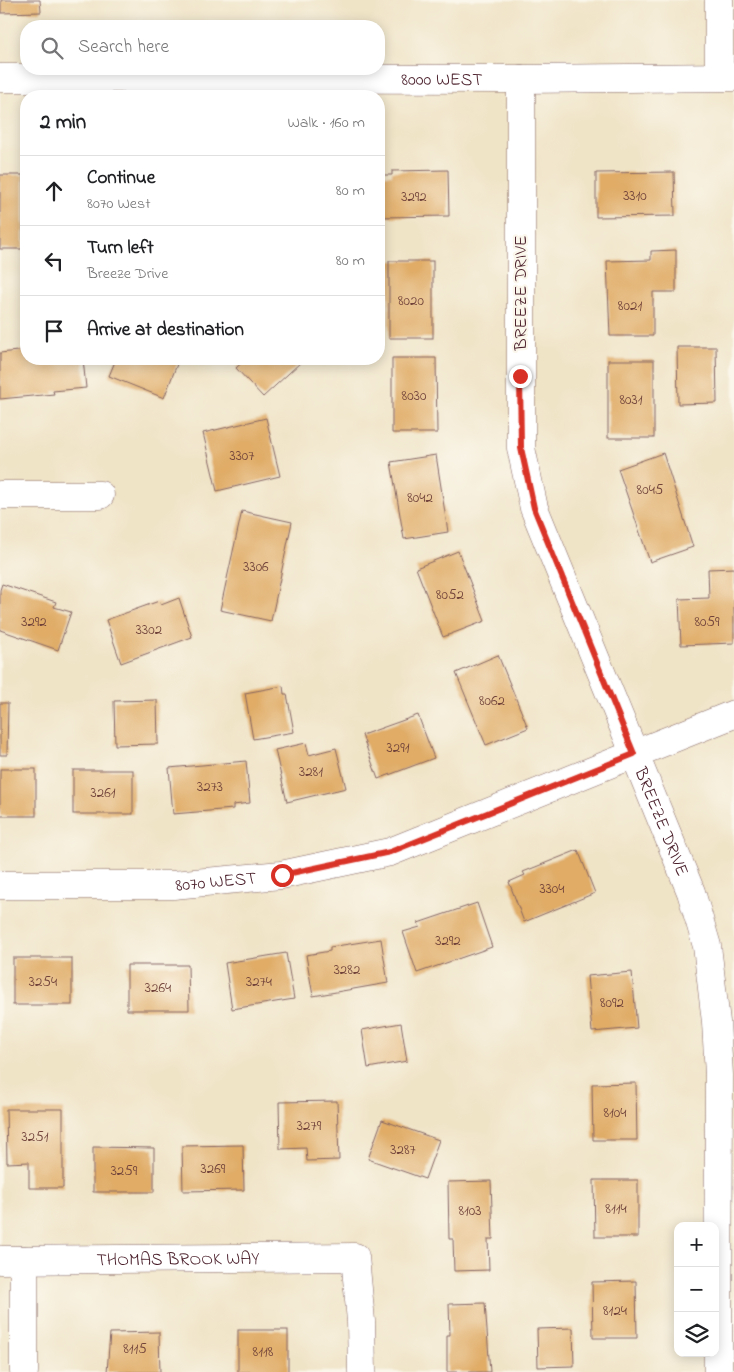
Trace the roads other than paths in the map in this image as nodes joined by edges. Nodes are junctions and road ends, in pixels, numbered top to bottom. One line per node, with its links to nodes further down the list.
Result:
1 (719, 0): 2 (street)
2 (726, 76): 4 (street, 8000 WEST)
3 (0, 78): 4 (street, 8000 WEST)
4 (521, 79): 8 (street, BREEZE DRIVE)
5 (0, 495): 6 (street)
6 (100, 495)
7 (734, 714): 8 (street, 8070 WEST)
8 (634, 754): 9 (street, 8070 WEST); 10 (street, BREEZE DRIVE)
9 (0, 885)
10 (726, 1075): 14 (street, BREEZE DRIVE)
11 (12, 1260): 12 (street); 13 (street, THOMAS BROOK WAY)
12 (24, 1372)
13 (362, 1372)
14 (718, 1372)

